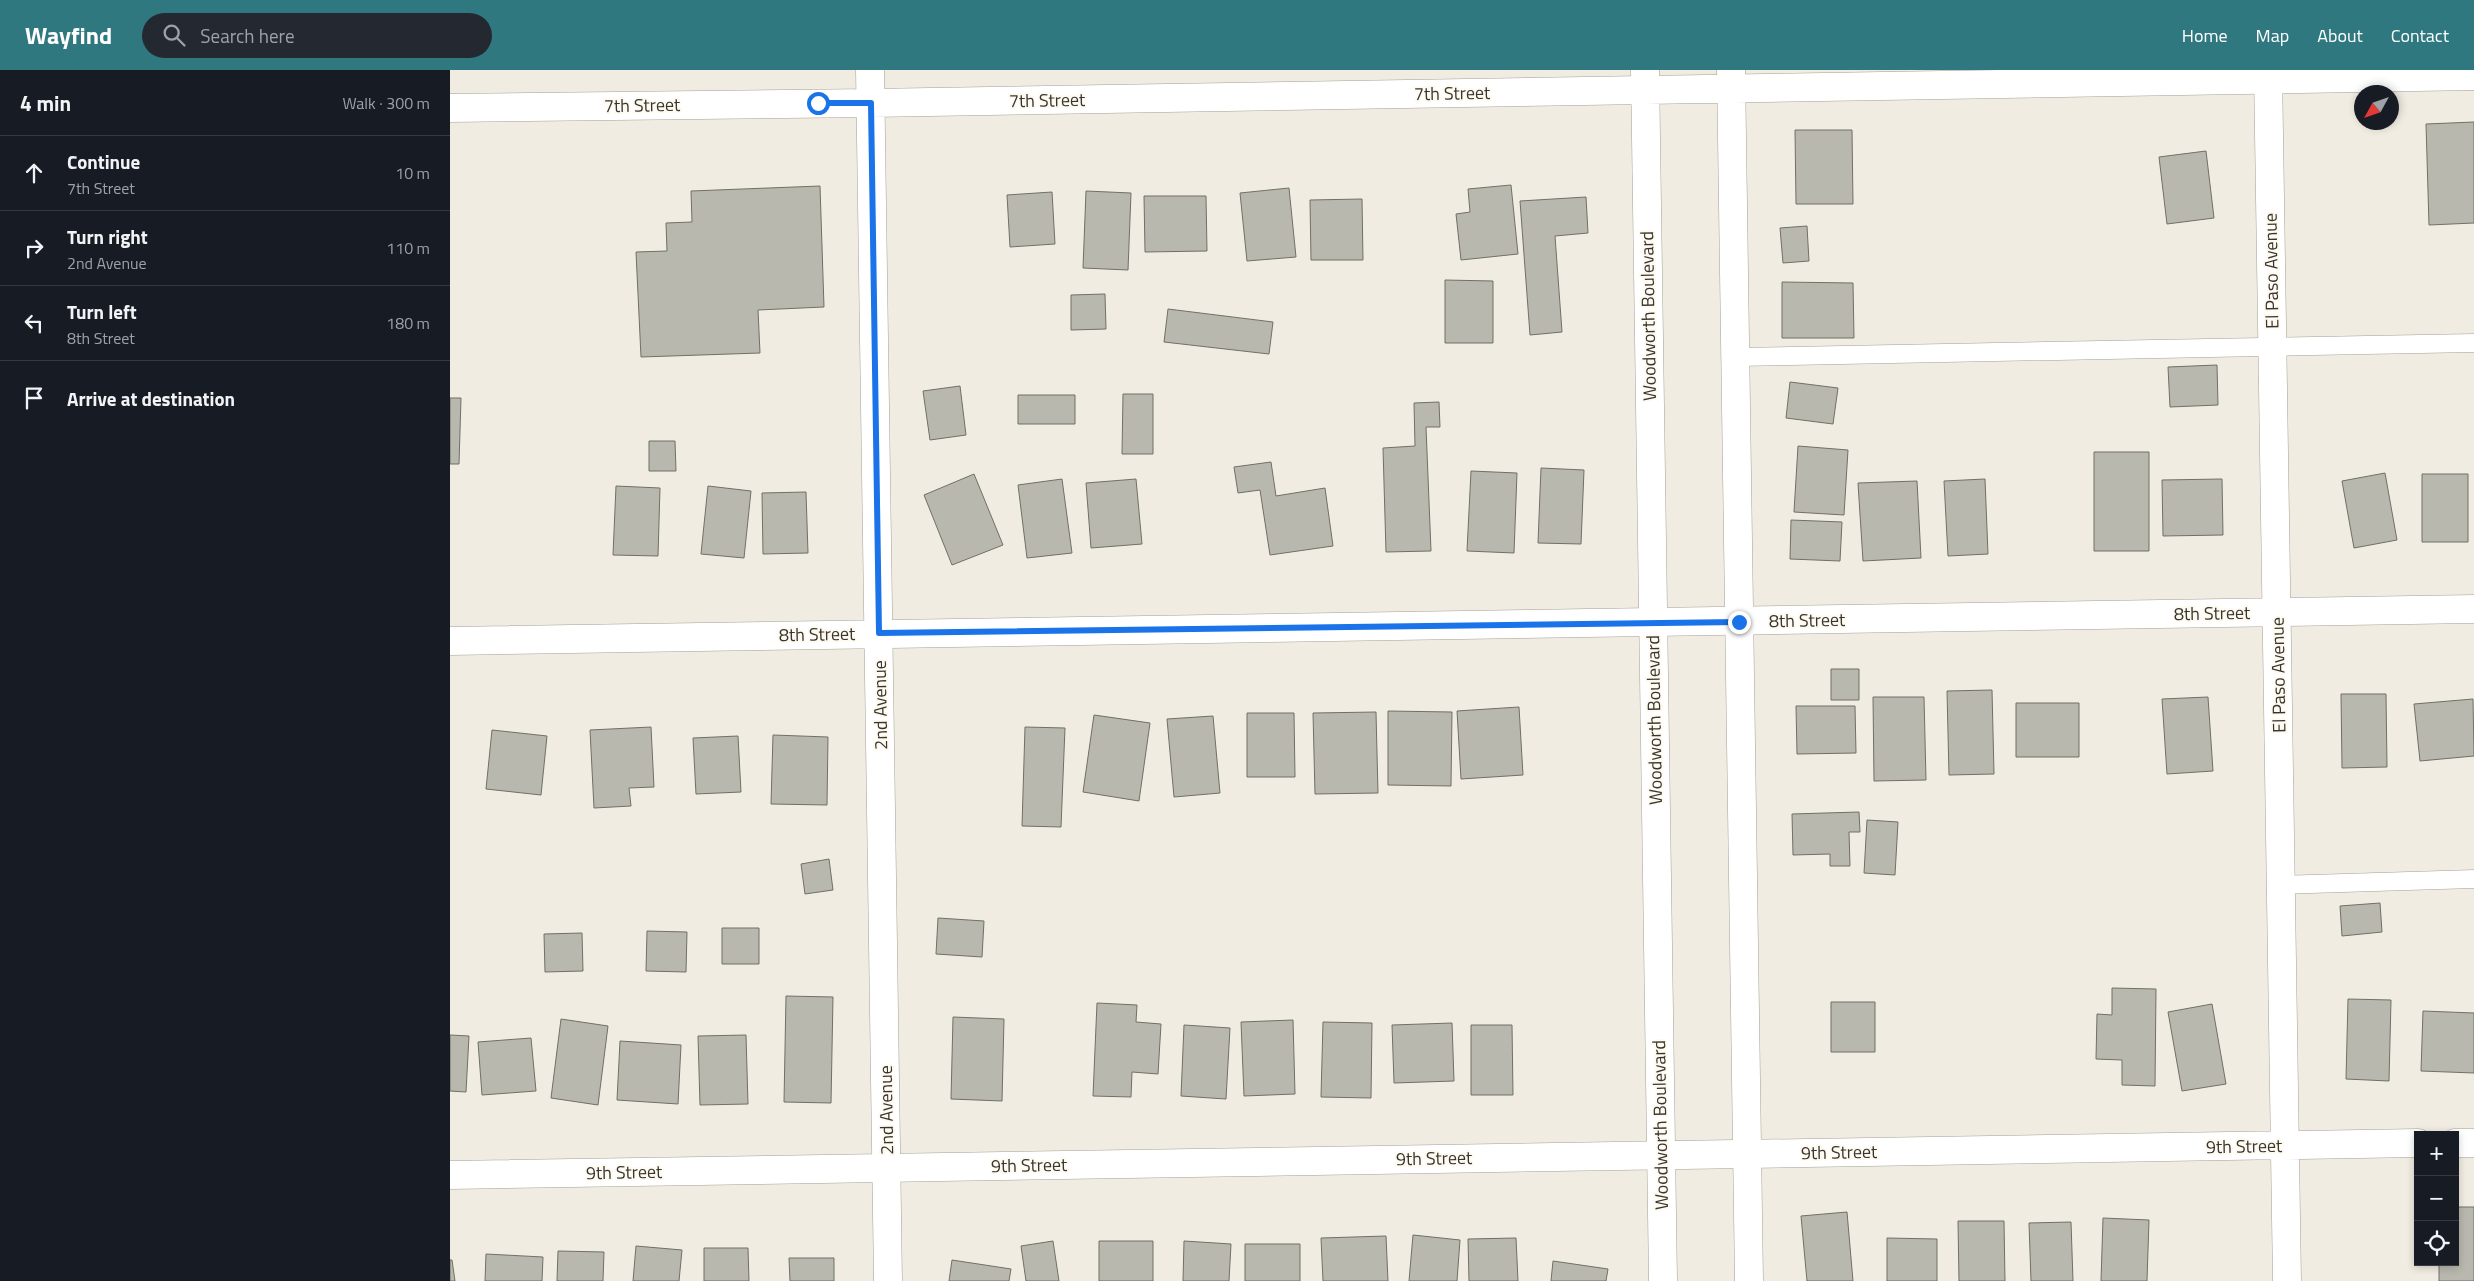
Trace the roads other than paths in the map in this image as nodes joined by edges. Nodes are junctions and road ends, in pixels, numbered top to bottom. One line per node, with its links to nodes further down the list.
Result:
1 (870, 70): 6 (street, 2nd Avenue)
2 (2268, 74): 3 (street, 7th Street); 4 (street, 7th Street); 9 (street, El Paso Avenue)
3 (2474, 76)
4 (1731, 79): 5 (street, 7th Street); 10 (street)
5 (1645, 80): 6 (street, 7th Street); 13 (street, Woodworth Boulevard)
6 (871, 103): 7 (street, 7th Street); 15 (street, 2nd Avenue)
7 (450, 108)
8 (2474, 343): 9 (lane)
9 (2272, 347): 10 (lane); 12 (street, El Paso Avenue)
10 (1735, 357): 14 (street)
11 (2474, 609): 12 (street, 8th Street)
12 (2277, 612): 14 (street, 8th Street); 18 (street, El Paso Avenue)
13 (1653, 621): 14 (street, 8th Street); 15 (street, 8th Street); 24 (street, Woodworth Boulevard)
14 (1739, 622): 23 (street)
15 (879, 633): 16 (street, 8th Street); 25 (street, 2nd Avenue)
16 (450, 641)
17 (2474, 879): 18 (lane)
18 (2281, 886): 22 (street, El Paso Avenue)
19 (2459, 1143): 20 (street)
20 (2474, 1143)
21 (2414, 1144): 22 (street, 9th Street)
22 (2285, 1145): 23 (street, 9th Street); 30 (street, El Paso Avenue)
23 (1747, 1153): 24 (street, 9th Street); 29 (street)
24 (1661, 1155): 25 (street, 9th Street); 28 (street, Woodworth Boulevard)
25 (886, 1168): 26 (street, 9th Street); 27 (street, 2nd Avenue)
26 (450, 1174)
27 (888, 1281)
28 (1663, 1281)
29 (1749, 1281)
30 (2287, 1281)

